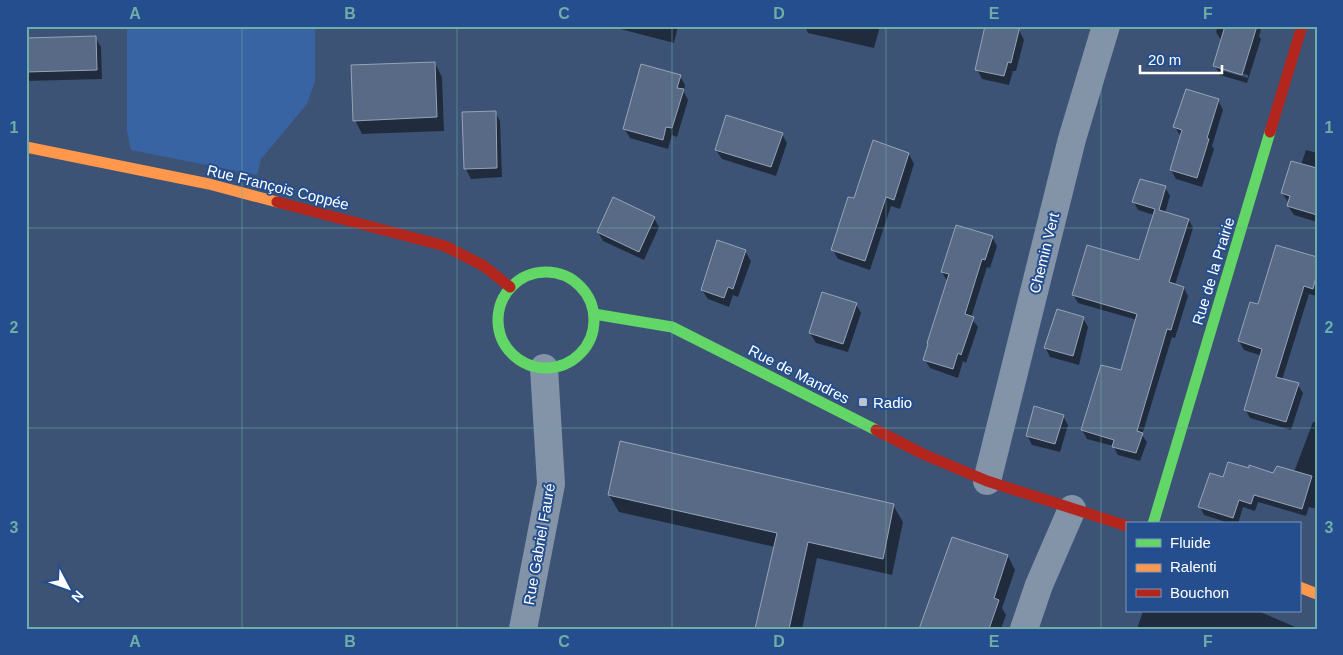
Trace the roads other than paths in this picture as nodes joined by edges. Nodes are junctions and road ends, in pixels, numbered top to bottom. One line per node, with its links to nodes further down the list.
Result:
1 (1106, 26): 7 (street, Chemin Vert)
2 (1302, 26): 9 (street, Rue de la Prairie)
3 (26, 148): 4 (street, Rue François Coppée)
4 (510, 287): 5 (street); 6 (street)
5 (594, 314): 6 (street); 7 (street, Rue de Mandres)
6 (544, 368): 13 (street, Rue Gabriel Fauré)
7 (987, 481): 8 (street, Rue de Mandres)
8 (1072, 509): 10 (street, Rue de Mandres); 14 (street)
9 (1154, 522)
10 (1126, 526)
11 (1300, 587): 12 (street)
12 (1317, 594)
13 (523, 629)
14 (1024, 629)

